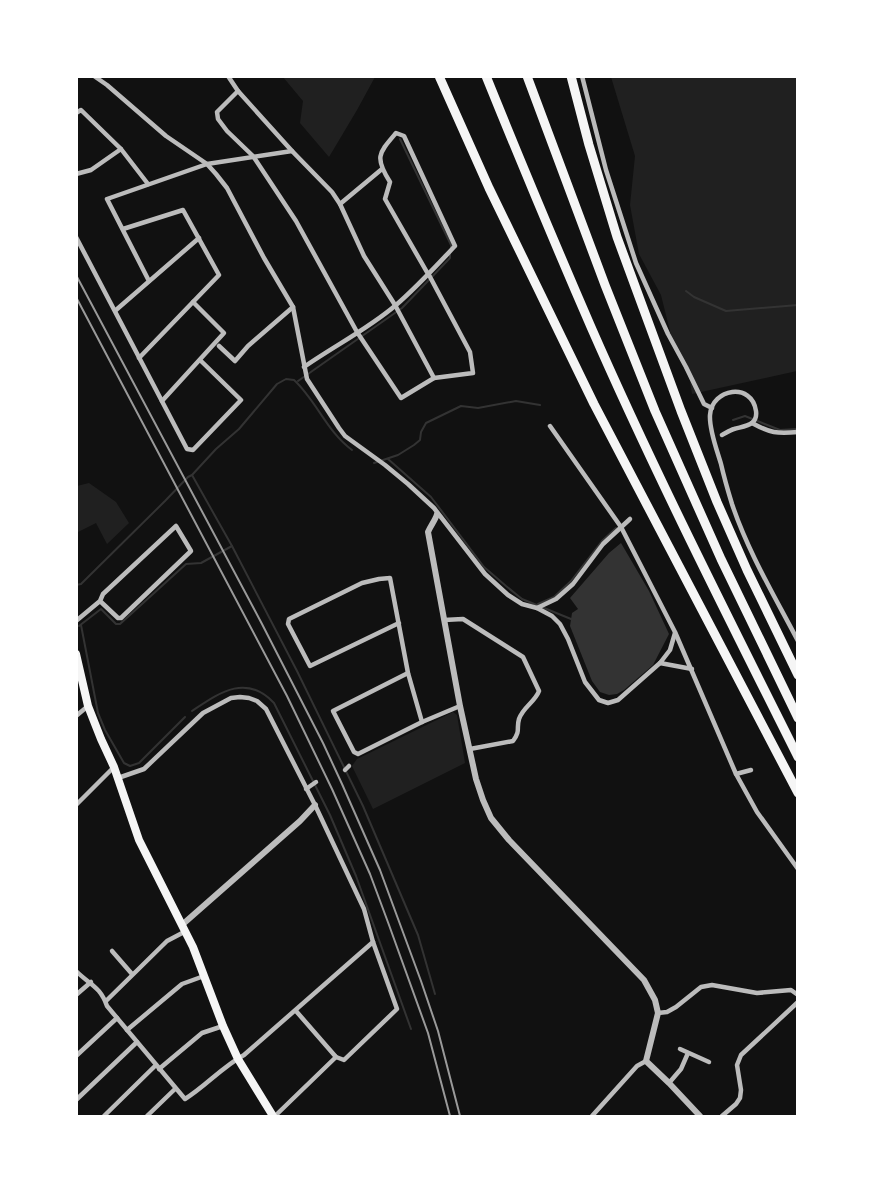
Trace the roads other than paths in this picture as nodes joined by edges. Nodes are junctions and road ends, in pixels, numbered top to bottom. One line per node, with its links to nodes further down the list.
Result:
1 (94, 76): 13 (street)
2 (228, 76): 8 (street)
3 (439, 76): 67 (highway)
4 (486, 76): 60 (highway)
5 (527, 76): 57 (highway)
6 (571, 76): 53 (highway)
7 (582, 76): 34 (street)
8 (238, 91): 11 (street); 12 (street)
9 (76, 113): 10 (street)
10 (121, 149): 15 (street); 16 (street)
11 (292, 151): 12 (street); 17 (street)
12 (253, 156): 13 (street); 27 (street)
13 (207, 164): 16 (street); 25 (street)
14 (382, 169): 17 (street); 21 (street); 21 (street)
15 (76, 174)
16 (148, 184): 18 (street)
17 (339, 204): 24 (street)
18 (123, 229): 20 (street); 22 (street)
19 (76, 237): 26 (street)
20 (199, 238): 22 (street); 23 (street)
21 (428, 275): 24 (street); 32 (street)
22 (149, 281): 26 (street)
23 (193, 302): 29 (street); 30 (street)
24 (396, 306): 27 (street); 32 (street)
25 (293, 307): 28 (street); 31 (street)
26 (116, 310): 29 (street)
27 (358, 333): 31 (street); 32 (street)
28 (219, 346)
29 (139, 358): 33 (street)
30 (200, 360): 33 (street); 33 (street)
31 (305, 369): 39 (street)
32 (434, 378)
33 (162, 401)
34 (712, 408): 35 (street); 48 (street)
35 (754, 421): 37 (street); 38 (street)
36 (550, 426): 41 (street)
37 (798, 432)
38 (722, 435)
39 (437, 514): 43 (street); 45 (street)
40 (630, 519): 41 (street)
41 (621, 528): 43 (street); 47 (street)
42 (100, 601): 42 (street); 44 (street)
43 (537, 608): 50 (street)
44 (76, 621)
45 (444, 621): 55 (street); 59 (street)
46 (399, 623): 46 (street); 52 (street)
47 (675, 632): 50 (street); 51 (street)
48 (798, 641)
49 (76, 654): 54 (main road)
50 (660, 663): 51 (street)
51 (692, 669): 63 (street)
52 (408, 674): 58 (street); 58 (street)
53 (798, 675)
54 (88, 706): 56 (street); 61 (main road)
55 (460, 706): 58 (street); 59 (street)
56 (76, 716)
57 (798, 718)
58 (422, 722)
59 (470, 748): 83 (street)
60 (798, 757)
61 (114, 767): 64 (main road); 68 (street)
62 (750, 770): 63 (street)
63 (736, 774): 70 (street)
64 (118, 778): 66 (street); 71 (main road)
65 (316, 782): 66 (street)
66 (306, 789): 69 (street)
67 (798, 793)
68 (76, 805)
69 (315, 805): 71 (street); 72 (street)
70 (798, 869)
71 (184, 927): 75 (street); 76 (main road)
72 (373, 942): 82 (street); 91 (street)
73 (112, 951): 75 (street)
74 (76, 971): 77 (street)
75 (132, 974): 80 (street)
76 (204, 976): 85 (main road); 86 (street)
77 (91, 982): 78 (street); 80 (street)
78 (76, 995)
79 (798, 995): 83 (street)
80 (105, 1001): 84 (street)
81 (798, 1002): 104 (street)
82 (296, 1011): 91 (street); 92 (street)
83 (658, 1013): 93 (street)
84 (117, 1018): 86 (street); 90 (street)
85 (223, 1026): 92 (main road); 95 (street)
86 (127, 1030): 87 (street)
87 (137, 1042): 95 (street); 98 (street)
88 (680, 1049): 89 (street)
89 (688, 1053): 94 (street); 96 (street)
90 (76, 1056)
91 (336, 1057): 101 (street)
92 (238, 1059): 97 (street); 101 (main road)
93 (646, 1061): 96 (street); 102 (street)
94 (709, 1062)
95 (157, 1067): 97 (street); 99 (street)
96 (669, 1083): 103 (street)
97 (175, 1089): 100 (street)
98 (76, 1100)
99 (104, 1116)
100 (147, 1116)
101 (274, 1116)
102 (592, 1116)
103 (700, 1116)
104 (722, 1116)

